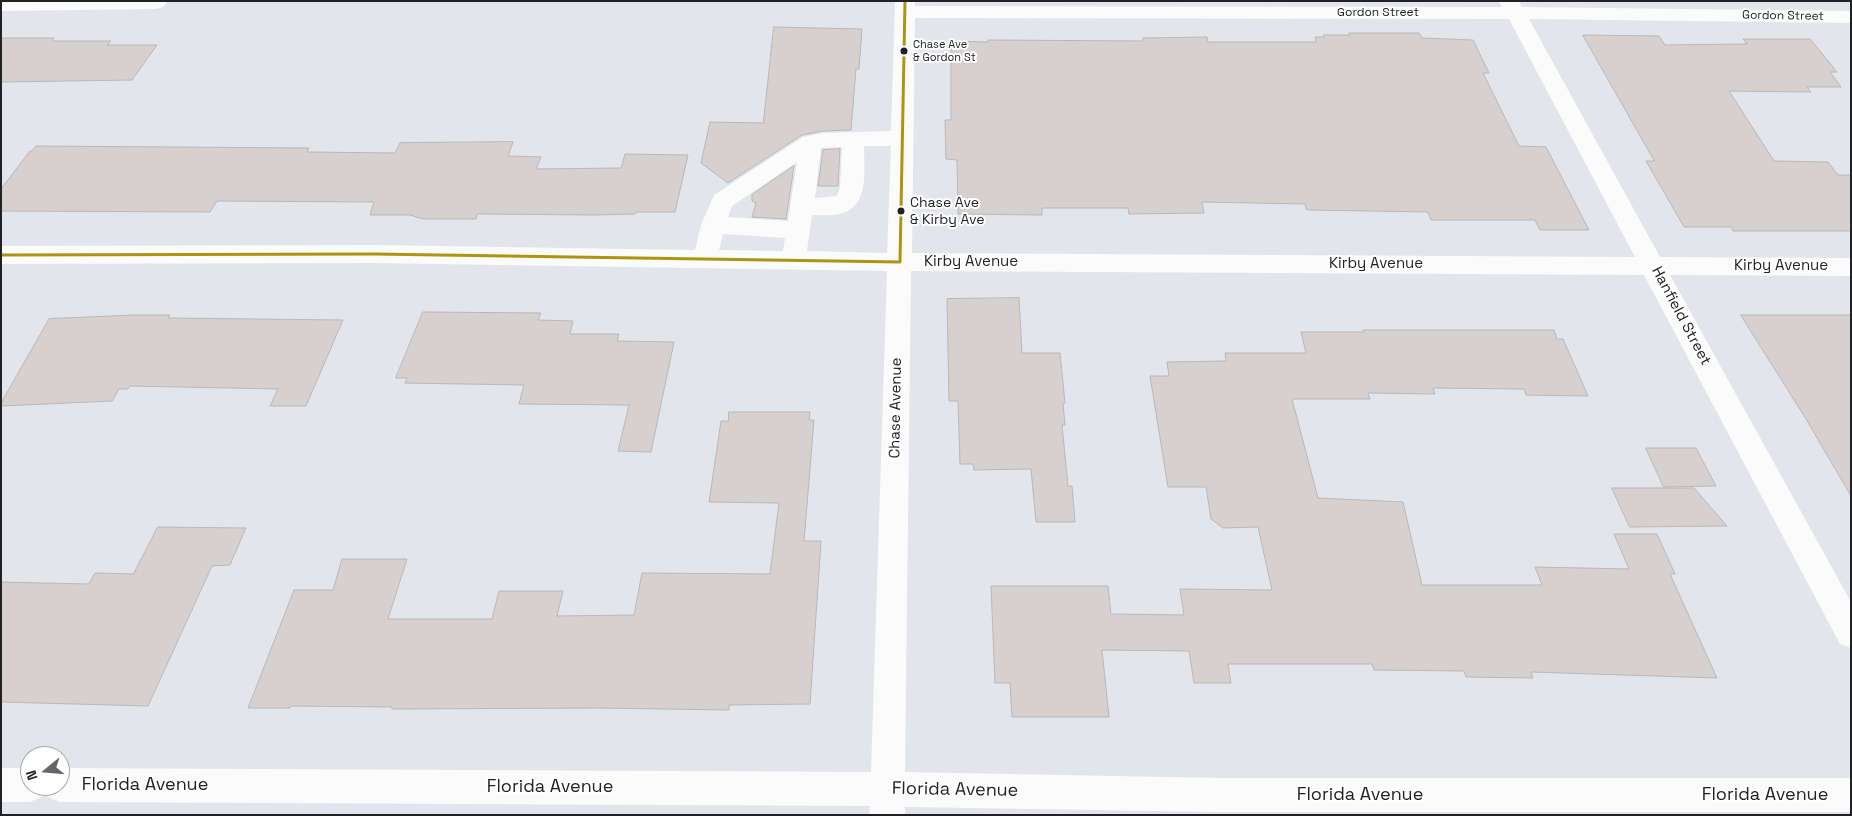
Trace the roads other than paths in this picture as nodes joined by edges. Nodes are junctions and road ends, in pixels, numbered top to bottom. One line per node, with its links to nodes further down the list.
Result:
1 (157, 2): 2 (street)
2 (1, 5)
3 (905, 7): 4 (street, Gordon Street); 7 (street, Chase Avenue)
4 (1210, 7): 5 (street, Gordon Street)
5 (1512, 7): 6 (street, Gordon Street); 16 (street, Hanfield Street)
6 (1851, 17)
7 (901, 138): 8 (street); 15 (street, Chase Avenue)
8 (853, 139): 9 (street); 10 (street)
9 (812, 142): 10 (street); 11 (street)
10 (800, 218): 11 (street); 14 (street)
11 (713, 225): 13 (street)
12 (1, 255): 13 (street, Kirby Avenue)
13 (705, 258): 14 (street, Kirby Avenue)
14 (794, 260): 15 (street, Kirby Avenue)
15 (900, 262): 16 (street, Kirby Avenue); 23 (street, Chase Avenue)
16 (1654, 266): 17 (street, Kirby Avenue); 18 (street, Hanfield Street)
17 (1851, 267)
18 (1851, 633)
19 (1, 785): 20 (street)
20 (20, 785)
21 (70, 785): 23 (street, Florida Avenue)
22 (1851, 795): 25 (street, Florida Avenue)
23 (887, 802): 24 (street, Florida Avenue)
24 (1223, 805): 25 (street, Florida Avenue)
25 (1606, 805)

